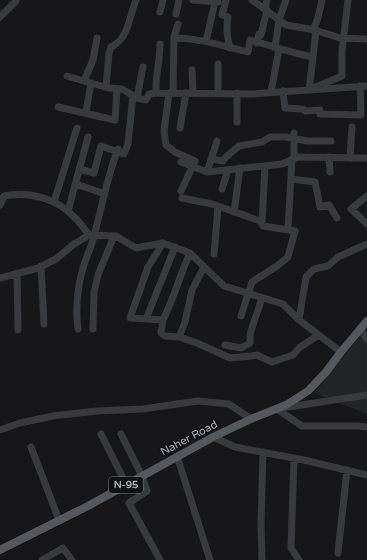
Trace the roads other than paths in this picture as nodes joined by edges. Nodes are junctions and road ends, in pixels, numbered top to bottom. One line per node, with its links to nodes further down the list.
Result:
1 (16, 0): 17 (street)
2 (136, 0): 37 (street)
3 (162, 0): 15 (street)
4 (179, 0): 16 (street)
5 (193, 0): 12 (street)
6 (226, 0): 13 (street); 28 (street)
7 (252, 0): 14 (street)
8 (267, 0): 14 (street)
9 (286, 0): 18 (street)
10 (322, 0): 20 (street)
11 (348, 0): 23 (street)
12 (203, 1): 13 (street)
13 (215, 2): 25 (street)
14 (266, 10): 18 (street); 26 (street)
15 (160, 12)
16 (176, 14)
17 (0, 17)
18 (279, 20): 20 (street); 29 (street)
19 (178, 24): 22 (street)
20 (315, 30): 23 (street); 30 (street)
21 (97, 38): 35 (street)
22 (174, 38): 25 (street); 43 (street)
23 (344, 38): 24 (street); 39 (street)
24 (367, 39)
25 (206, 41): 28 (street)
26 (257, 42): 28 (street); 29 (street)
27 (160, 44): 42 (street)
28 (230, 48)
29 (277, 48): 30 (street); 41 (street)
30 (313, 57): 39 (street)
31 (218, 64): 45 (street)
32 (143, 68): 47 (street)
33 (192, 70): 44 (street)
34 (67, 76): 35 (street)
35 (87, 82): 37 (street); 49 (street)
36 (364, 86): 39 (street); 40 (street)
37 (106, 87): 38 (street)
38 (117, 88): 47 (street); 49 (street)
39 (309, 90): 40 (street)
40 (283, 91): 41 (street)
41 (271, 92): 46 (street)
42 (156, 93): 43 (street); 47 (street)
43 (171, 93): 44 (street); 66 (street)
44 (190, 93): 45 (street); 53 (street)
45 (218, 93): 46 (street)
46 (237, 93): 50 (street)
47 (135, 96): 58 (street)
48 (58, 107): 49 (street)
49 (86, 112)
50 (237, 122)
51 (352, 126): 60 (street)
52 (77, 128): 78 (street)
53 (180, 128)
54 (294, 136): 57 (street); 62 (street); 63 (street)
55 (88, 137): 69 (street)
56 (217, 141): 63 (street)
57 (331, 141)
58 (118, 150): 69 (street); 76 (street)
59 (329, 157): 60 (street); 62 (street); 72 (street)
60 (350, 158): 61 (street)
61 (364, 158): 65 (street)
62 (293, 159): 67 (street); 73 (street)
63 (211, 160): 71 (street)
64 (181, 162): 66 (street)
65 (367, 163)
66 (192, 166): 71 (street); 80 (street)
67 (265, 166): 68 (street); 84 (street)
68 (240, 168): 70 (street); 82 (street)
69 (79, 169): 74 (street)
70 (228, 170): 71 (street); 75 (street)
71 (207, 172)
72 (330, 172)
73 (291, 179): 83 (street); 86 (street)
74 (76, 184): 76 (street); 81 (street)
75 (222, 189)
76 (105, 194): 87 (street)
77 (367, 196): 85 (street)
78 (54, 202): 79 (street); 81 (street)
79 (0, 205)
80 (218, 207): 82 (street); 93 (street)
81 (68, 211): 87 (street)
82 (234, 212): 84 (street)
83 (337, 218)
84 (262, 224): 86 (street)
85 (367, 224)
86 (288, 229): 98 (street)
87 (92, 235): 88 (street); 94 (street); 106 (street)
88 (114, 236): 89 (street); 107 (street)
89 (163, 243): 91 (street); 101 (street)
90 (367, 244): 103 (street)
91 (175, 247): 92 (street); 101 (street)
92 (190, 253): 95 (street); 102 (street)
93 (214, 254)
94 (41, 266): 96 (street); 105 (street)
95 (204, 266): 98 (street); 111 (street)
96 (17, 273): 97 (street); 109 (street)
97 (0, 278)
98 (248, 293): 99 (street); 100 (street)
99 (262, 298): 103 (street); 113 (street)
100 (240, 316)
101 (146, 319): 102 (street)
102 (163, 320): 111 (street)
103 (299, 320): 110 (street)
104 (367, 321): 108 (main road, Naher Road / N-95)
105 (44, 324)
106 (78, 328)
107 (93, 328)
108 (360, 329): 112 (street); 114 (main road, Naher Road / N-95)
109 (18, 330)
110 (319, 335): 111 (street); 114 (street)
111 (179, 337)
112 (367, 339)
113 (225, 345)
114 (341, 352): 116 (main road, Naher Road / N-95)
115 (367, 395): 116 (street)
116 (277, 409): 117 (main road, Naher Road / N-95); 118 (street)
117 (251, 419): 119 (street); 122 (main road, Naher Road / N-95)
118 (367, 427)
119 (0, 430)
120 (102, 434): 130 (street)
121 (121, 434): 129 (street)
122 (213, 436): 124 (street); 125 (main road, Naher Road / N-95)
123 (32, 447): 131 (street)
124 (263, 452): 126 (street); 138 (street)
125 (177, 456): 129 (main road, Naher Road / N-95); 137 (street)
126 (294, 458): 127 (street); 139 (street)
127 (347, 470): 128 (street); 133 (street)
128 (367, 475)
129 (142, 476): 130 (main road, Naher Road / N-95); 136 (street)
130 (126, 484): 131 (main road, Naher Road / N-95)
131 (59, 520): 132 (main road, Naher Road / N-95)
132 (0, 550)
133 (338, 554)
134 (42, 560): 135 (street)
135 (72, 560)
136 (160, 560)
137 (210, 560)
138 (262, 560)
139 (299, 560)

